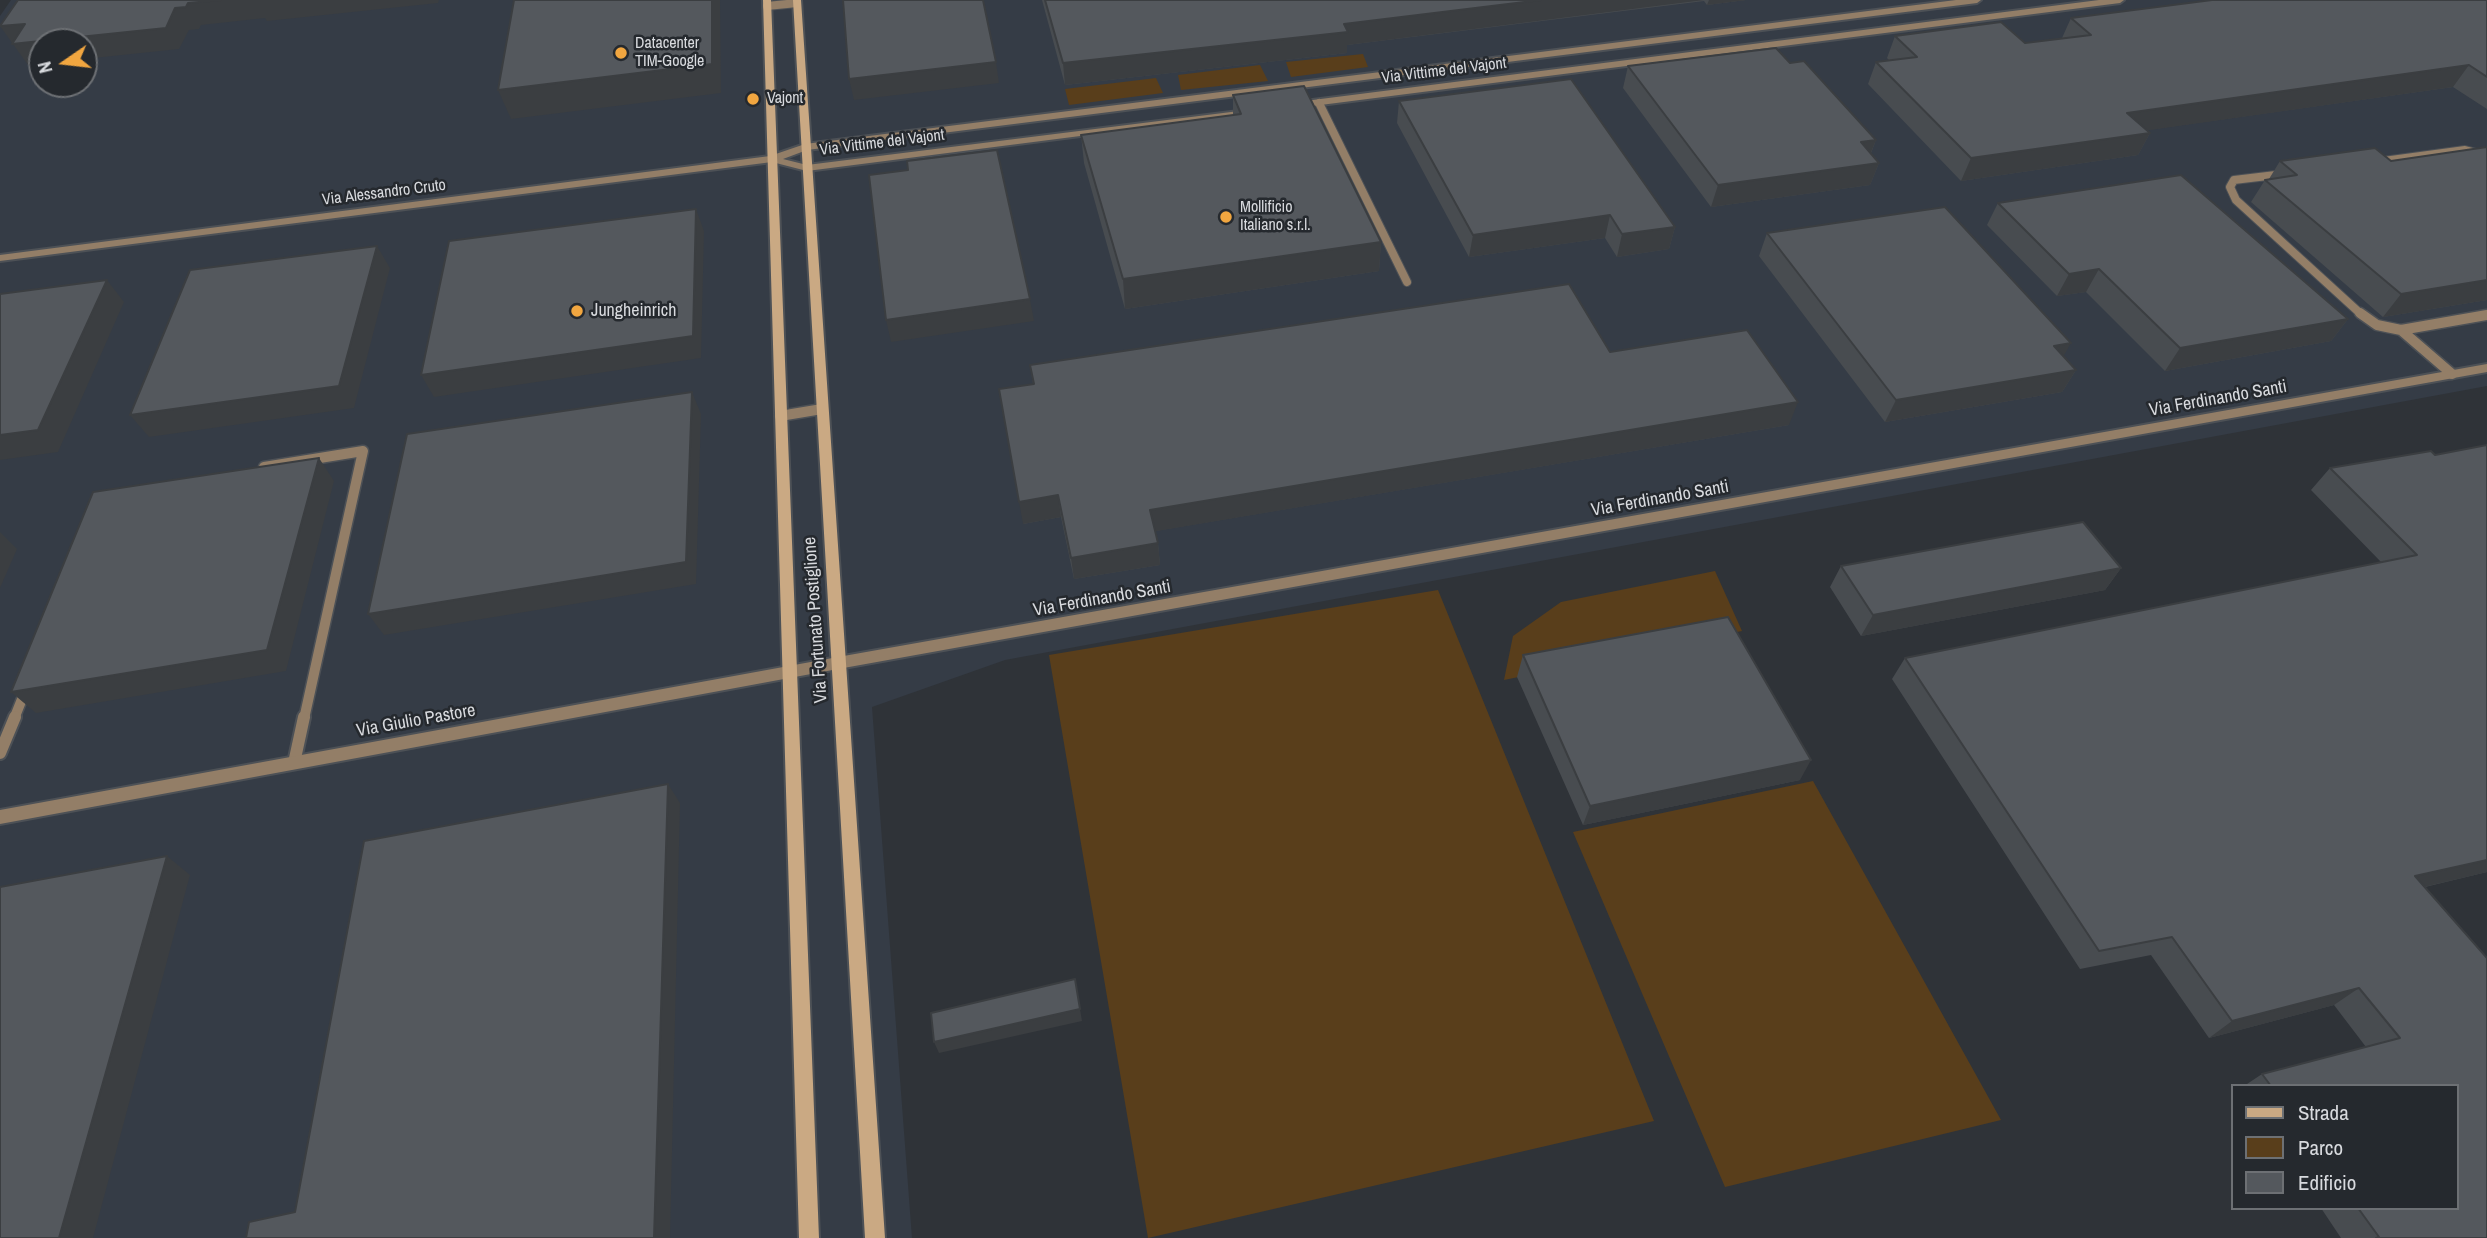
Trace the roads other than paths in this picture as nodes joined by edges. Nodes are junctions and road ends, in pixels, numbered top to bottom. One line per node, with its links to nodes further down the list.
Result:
1 (1977, 0): 4 (street, Via Vittime del Vajont)
2 (2120, 0): 6 (street, Via Vittime del Vajont)
3 (797, 1): 5 (lane); 14 (street, Via Fortunato Postiglione)
4 (1952, 1): 6 (street); 7 (street, Via Vittime del Vajont)
5 (767, 3): 16 (street, Via Fortunato Postiglione)
6 (1972, 19): 8 (street, Via Vittime del Vajont)
7 (1781, 24): 8 (street); 10 (street, Via Vittime del Vajont)
8 (1797, 41): 9 (street, Via Vittime del Vajont)
9 (1319, 103): 11 (street, Via Vittime del Vajont); 21 (lane)
10 (1118, 107): 13 (street); 14 (street, Via Vittime del Vajont)
11 (1280, 108)
12 (1267, 109): 13 (street, Via Vittime del Vajont)
13 (1124, 128): 18 (street, Via Vittime del Vajont)
14 (805, 146): 16 (street, Via Vittime del Vajont); 18 (street, Via Fortunato Postiglione)
15 (2487, 156): 17 (lane)
16 (772, 159): 18 (street, Via Vittime del Vajont); 20 (street, Via Alessandro Cruto); 27 (street, Via Fortunato Postiglione)
17 (2370, 162)
18 (807, 168): 26 (street, Via Fortunato Postiglione)
19 (2288, 173): 23 (lane)
20 (0, 258)
21 (1407, 282)
22 (2487, 315): 23 (lane)
23 (2401, 330): 25 (lane)
24 (2487, 368): 25 (street, Via Ferdinando Santi)
25 (2452, 374): 29 (street, Via Ferdinando Santi)
26 (822, 409): 27 (lane); 29 (street, Via Fortunato Postiglione)
27 (780, 416): 30 (street, Via Fortunato Postiglione)
28 (254, 468): 33 (lane)
29 (838, 663): 30 (street, Via Giulio Pastore); 36 (street, Via Fortunato Postiglione)
30 (789, 673): 33 (street, Via Giulio Pastore); 35 (street, Via Fortunato Postiglione)
31 (30, 679): 32 (lane)
32 (0, 753)
33 (294, 763): 34 (street, Via Giulio Pastore)
34 (0, 817)
35 (809, 1238)
36 (875, 1238)

